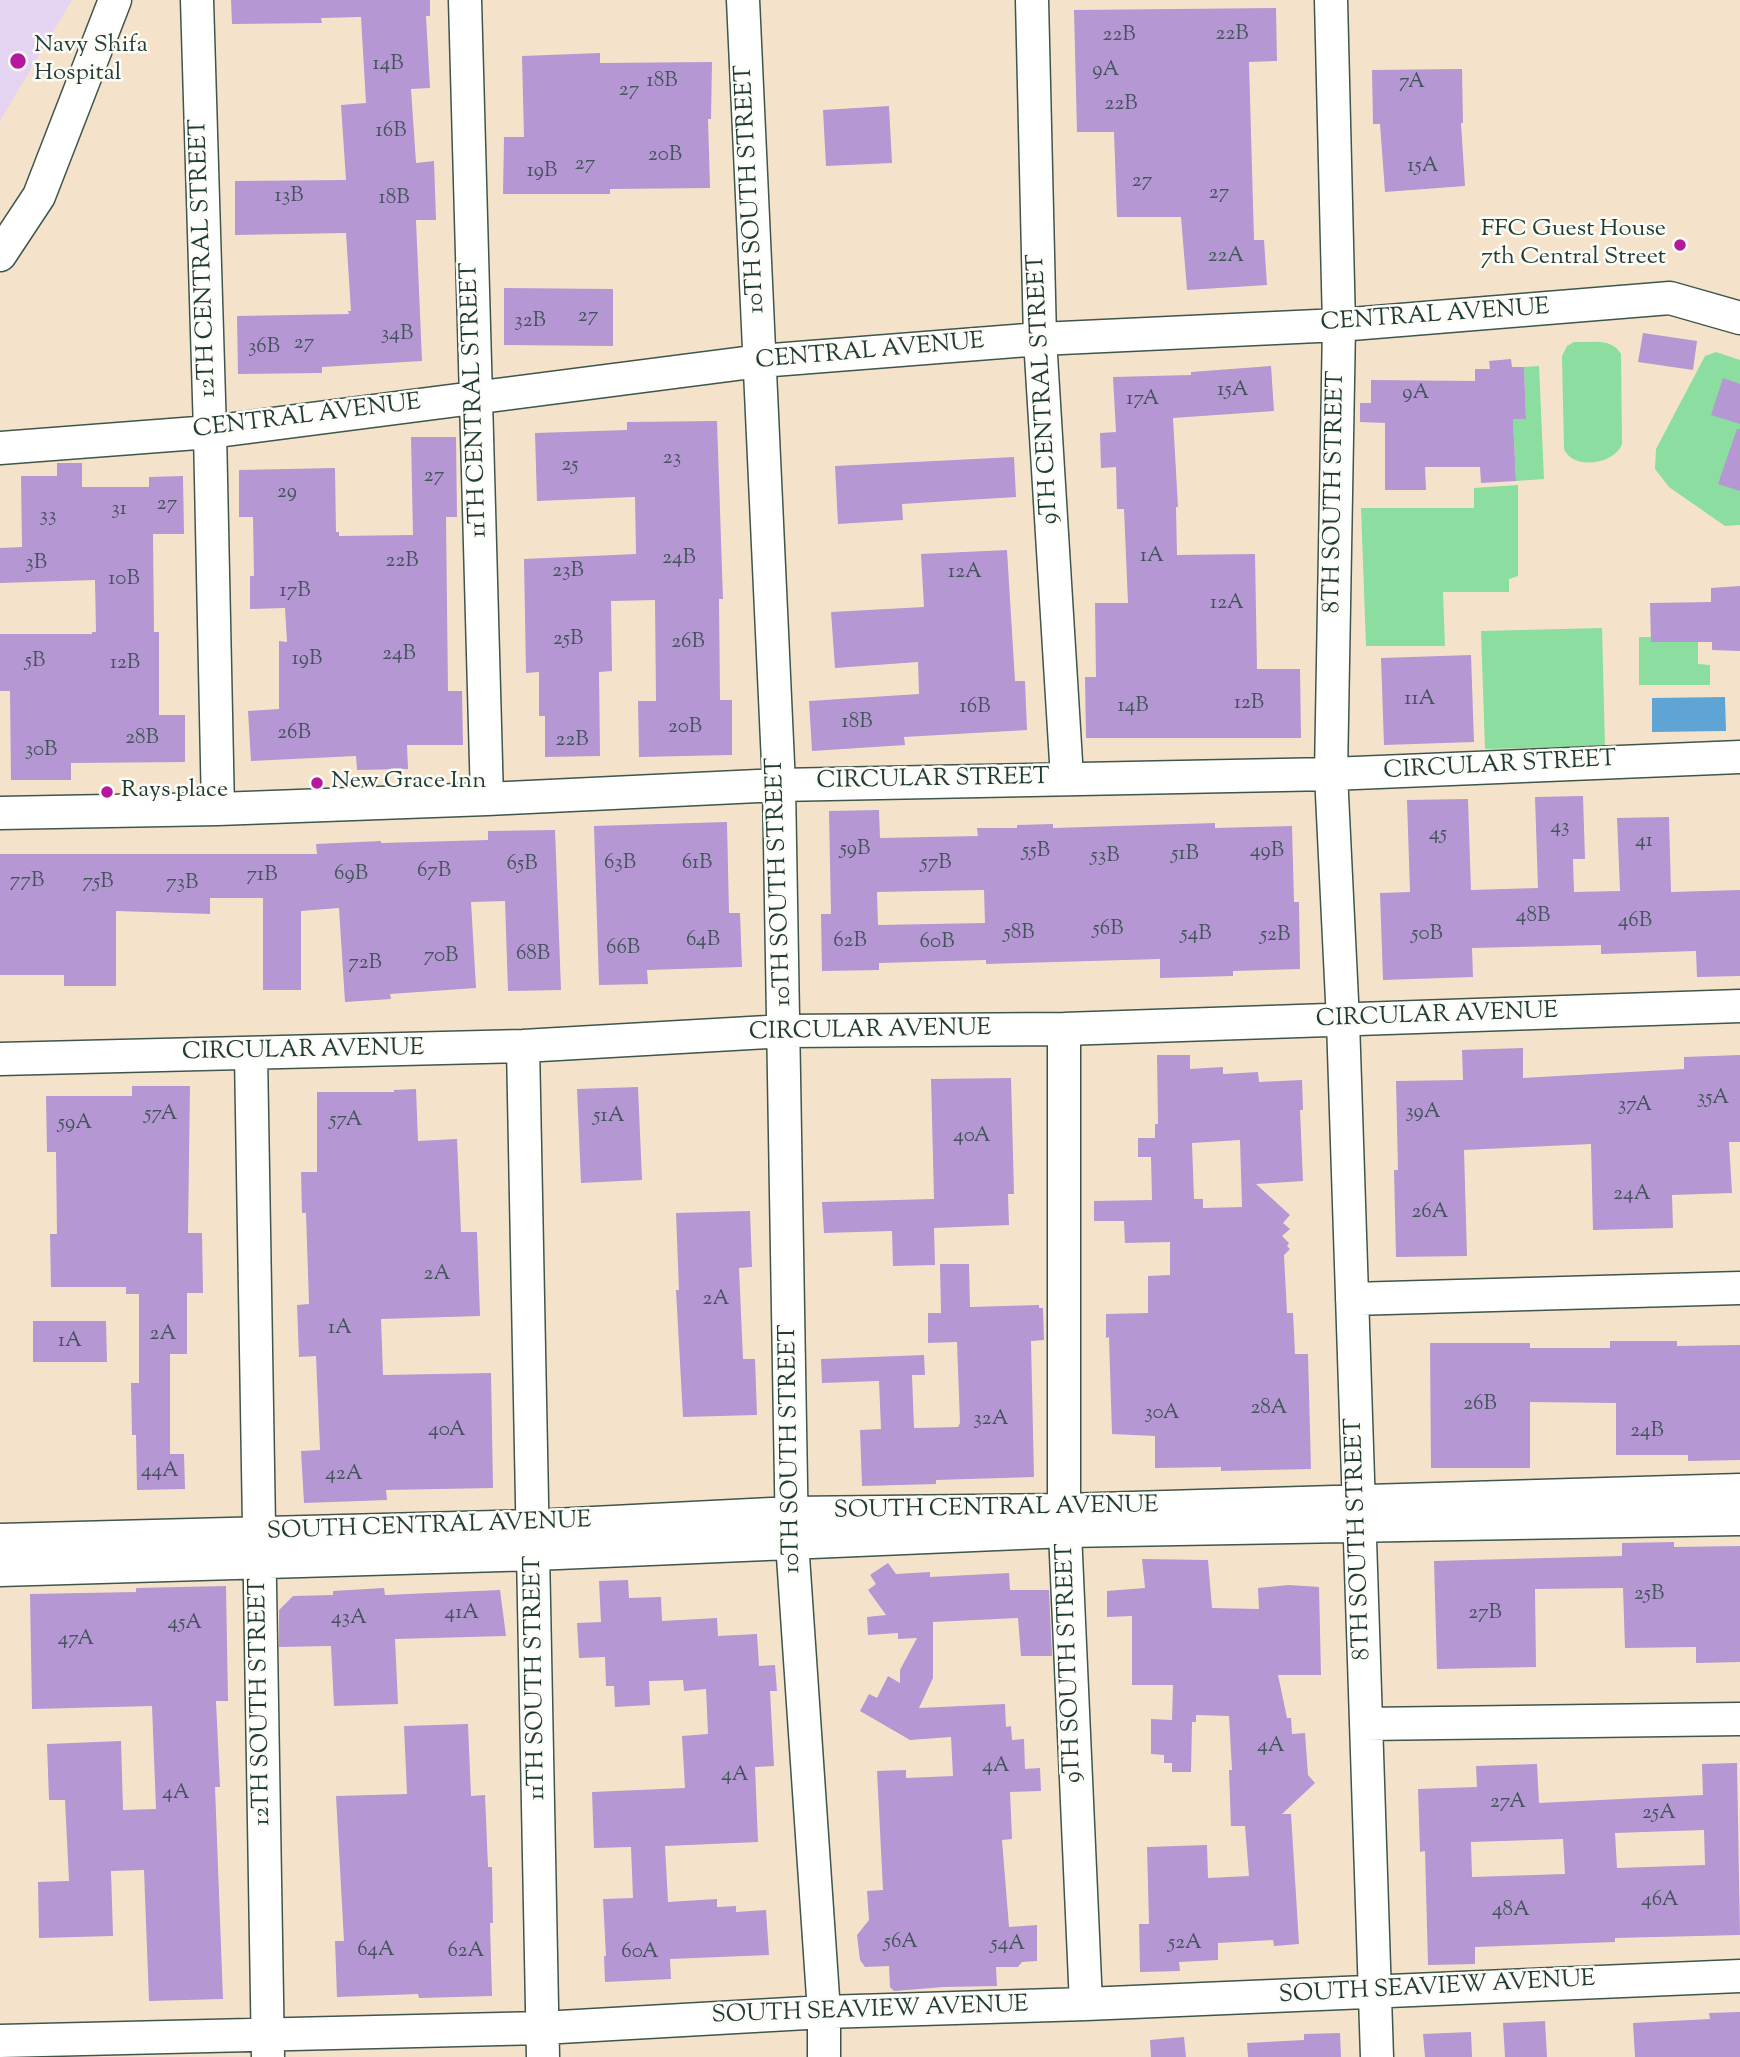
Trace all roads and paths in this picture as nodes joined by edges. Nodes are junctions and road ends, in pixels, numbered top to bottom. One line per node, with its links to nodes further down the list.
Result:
1 (115, 0): 7 (street)
2 (197, 0): 13 (street, 12TH CENTRAL STREET)
3 (465, 0): 12 (street, 11TH CENTRAL STREET)
4 (743, 0): 11 (street, 10TH SOUTH STREET)
5 (1032, 0): 10 (street, 9TH CENTRAL STREET)
6 (1331, 0): 9 (street, 8TH SOUTH STREET)
7 (0, 256)
8 (1740, 318): 9 (street, CENTRAL AVENUE)
9 (1339, 325): 10 (street, CENTRAL AVENUE); 16 (street, 8TH SOUTH STREET)
10 (1040, 339): 11 (street, CENTRAL AVENUE); 17 (street, 9TH CENTRAL STREET)
11 (760, 361): 12 (street, CENTRAL AVENUE); 18 (street, 10TH SOUTH STREET)
12 (476, 396): 13 (street, CENTRAL AVENUE); 19 (street, 11TH CENTRAL STREET)
13 (210, 432): 14 (street, CENTRAL AVENUE); 20 (street, 12TH CENTRAL STREET)
14 (0, 447)
15 (1740, 757): 16 (street, CIRCULAR STREET)
16 (1331, 774): 17 (street, CIRCULAR STREET); 23 (street, 8TH SOUTH STREET)
17 (1067, 778): 18 (street, CIRCULAR STREET)
18 (779, 785): 19 (street, CIRCULAR STREET); 25 (street, 10TH SOUTH STREET)
19 (487, 799): 20 (street, CIRCULAR STREET)
20 (218, 809): 21 (street, CIRCULAR STREET)
21 (0, 813)
22 (1740, 1006): 23 (street, CIRCULAR AVENUE)
23 (1343, 1021): 24 (street, CIRCULAR AVENUE); 30 (street, 8TH SOUTH STREET)
24 (1064, 1029): 25 (street, CIRCULAR AVENUE); 34 (street, 9TH SOUTH STREET)
25 (785, 1031): 26 (street, CIRCULAR AVENUE); 35 (street, 10TH SOUTH STREET)
26 (523, 1046): 27 (street, CIRCULAR AVENUE); 37 (street, 11TH SOUTH STREET)
27 (251, 1054): 28 (street, CIRCULAR AVENUE); 38 (street, 12TH SOUTH STREET)
28 (0, 1059)
29 (1740, 1288): 30 (street)
30 (1352, 1299): 32 (street, 8TH SOUTH STREET)
31 (1740, 1490): 32 (street, SOUTH CENTRAL AVENUE)
32 (1359, 1514): 33 (street); 34 (street, SOUTH CENTRAL AVENUE); 41 (street, 8TH SOUTH STREET)
33 (1740, 1519)
34 (1065, 1521): 35 (street, SOUTH CENTRAL AVENUE); 44 (street, 9TH SOUTH STREET)
35 (792, 1528): 37 (street, SOUTH CENTRAL AVENUE); 45 (street, 10TH SOUTH STREET)
36 (0, 1540): 38 (street, SOUTH CENTRAL AVENUE)
37 (534, 1540): 38 (street, SOUTH CENTRAL AVENUE); 47 (street, 11TH SOUTH STREET)
38 (260, 1548): 39 (street); 48 (street, 12TH SOUTH STREET)
39 (0, 1570)
40 (1740, 1719): 41 (street)
41 (1366, 1724): 43 (street, 8TH SOUTH STREET)
42 (1740, 1976): 43 (street, SOUTH SEAVIEW AVENUE)
43 (1375, 1992): 44 (street, SOUTH SEAVIEW AVENUE); 50 (street, 8TH SOUTH STREET)
44 (1086, 2004): 45 (street, SOUTH SEAVIEW AVENUE)
45 (824, 2012): 47 (street, SOUTH SEAVIEW AVENUE); 49 (street, 10TH SOUTH STREET)
46 (0, 2040): 48 (street, SOUTH SEAVIEW AVENUE)
47 (543, 2042): 48 (street, SOUTH SEAVIEW AVENUE)
48 (268, 2045)
49 (824, 2057)
50 (1377, 2057)

